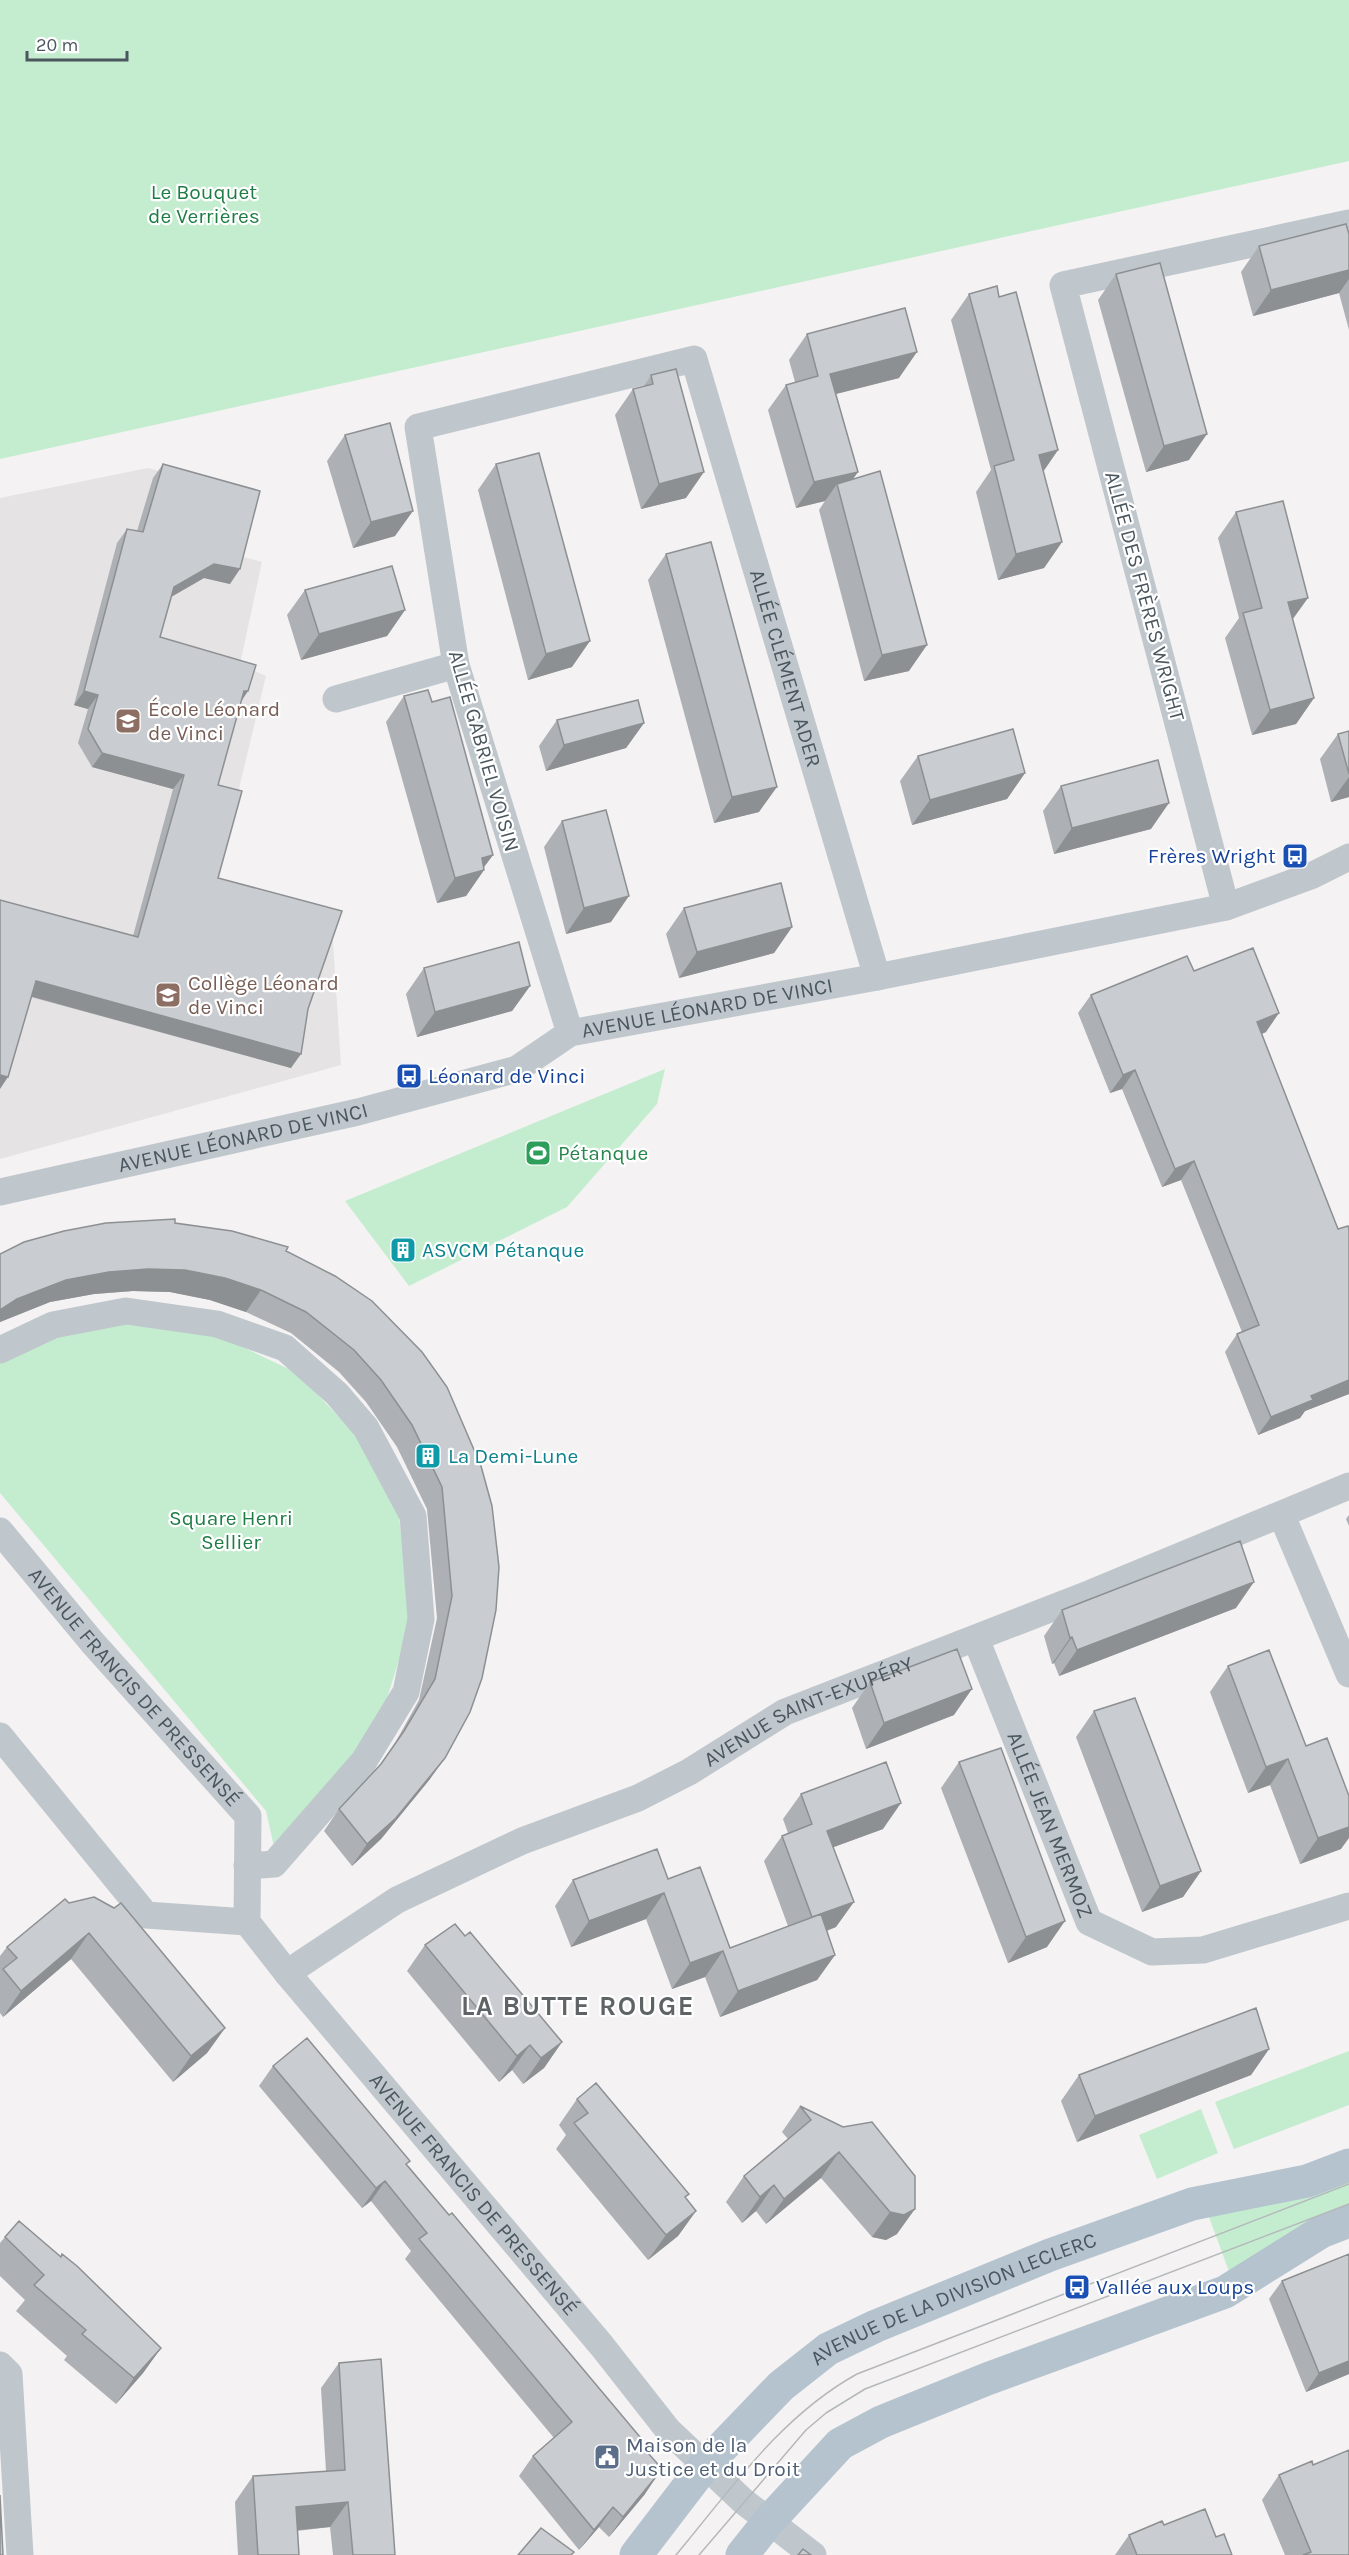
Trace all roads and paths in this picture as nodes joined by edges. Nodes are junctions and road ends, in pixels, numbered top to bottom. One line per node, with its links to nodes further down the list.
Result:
1 (1349, 223): 6 (street, ALLÉE DES FRÈRES WRIGHT)
2 (694, 359): 3 (street, ALLÉE GABRIEL VOISIN); 7 (street, ALLÉE CLÉMENT ADER)
3 (456, 665): 4 (street); 8 (street, ALLÉE GABRIEL VOISIN)
4 (336, 699)
5 (1349, 857): 6 (street, AVENUE LÉONARD DE VINCI)
6 (1226, 907): 7 (street, AVENUE LÉONARD DE VINCI)
7 (877, 977): 8 (street, AVENUE LÉONARD DE VINCI)
8 (570, 1033): 9 (street, AVENUE LÉONARD DE VINCI)
9 (0, 1192)
10 (0, 1350): 17 (street)
11 (1349, 1486): 12 (street, AVENUE SAINT-EXUPÉRY)
12 (1282, 1516): 14 (street, AVENUE SAINT-EXUPÉRY); 15 (street)
13 (0, 1531): 17 (street, AVENUE FRANCIS DE PRESSENSÉ)
14 (976, 1639): 18 (street, ALLÉE JEAN MERMOZ); 20 (street, AVENUE SAINT-EXUPÉRY)
15 (1349, 1674)
16 (0, 1736): 19 (street)
17 (247, 1866): 19 (street, AVENUE FRANCIS DE PRESSENSÉ)
18 (1349, 1906)
19 (246, 1922): 20 (street, AVENUE FRANCIS DE PRESSENSÉ)
20 (286, 1973): 24 (street, AVENUE FRANCIS DE PRESSENSÉ)
21 (1349, 2165): 24 (main road, AVENUE DE LA DIVISION LECLERC)
22 (1349, 2221): 25 (main road)
23 (0, 2365): 26 (street)
24 (704, 2466): 25 (street, AVENUE FRANCIS DE PRESSENSÉ); 27 (main road, AVENUE DE LA DIVISION LECLERC)
25 (769, 2521): 28 (main road); 29 (street, AVENUE FRANCIS DE PRESSENSÉ)
26 (20, 2555)
27 (636, 2555)
28 (742, 2555)
29 (813, 2555)

